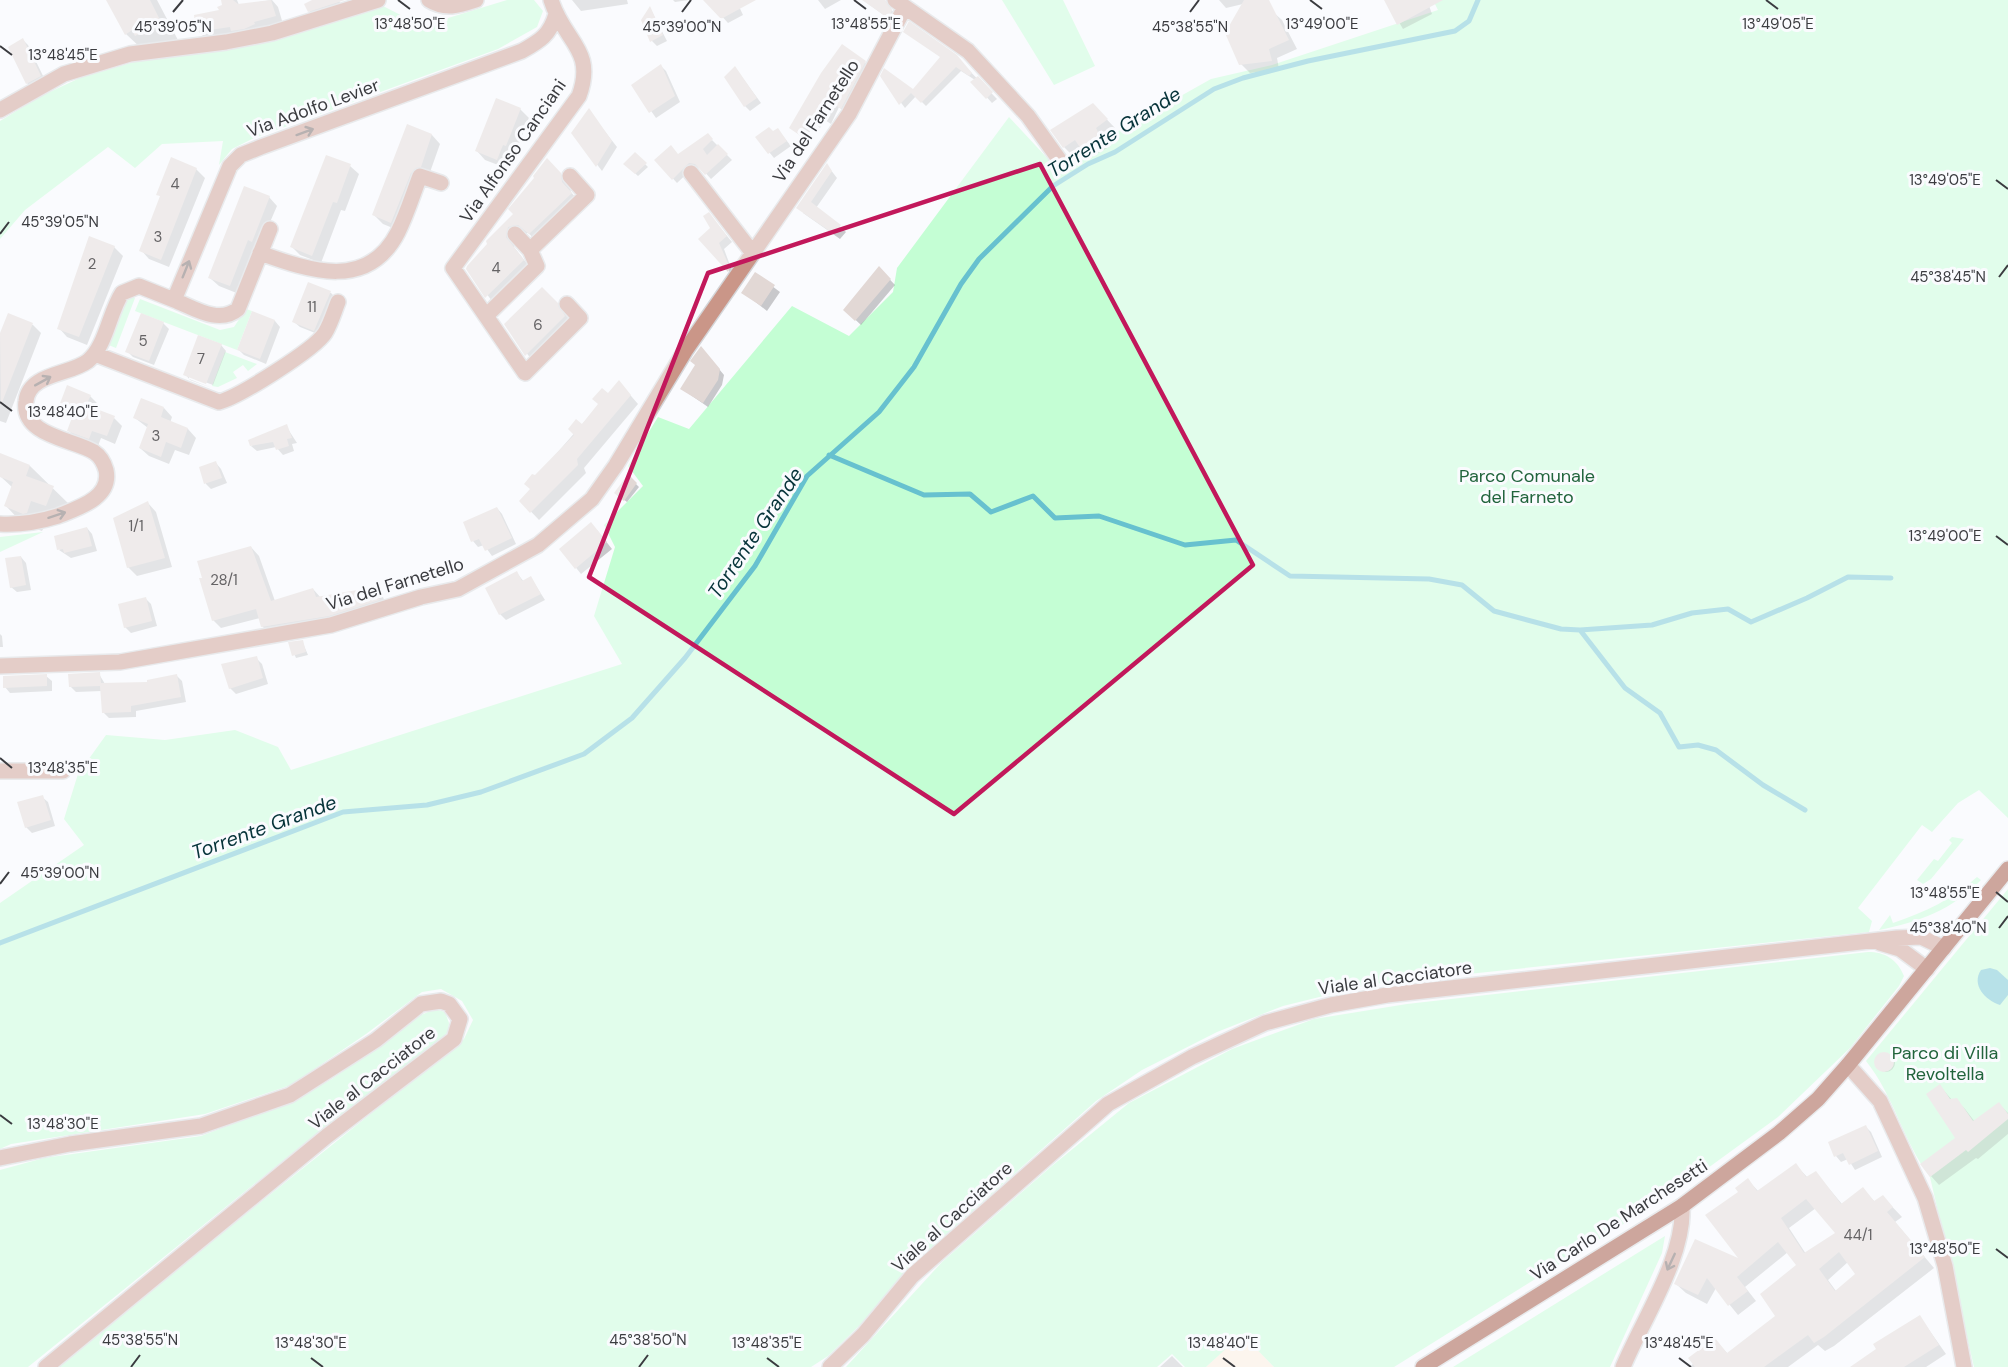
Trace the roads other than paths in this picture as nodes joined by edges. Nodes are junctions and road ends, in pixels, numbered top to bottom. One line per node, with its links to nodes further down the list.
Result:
1 (378, 0): 6 (street)
2 (429, 0): 3 (street)
3 (476, 0)
4 (900, 3): 7 (street, Via del Farnetello); 14 (street, Via del Farnetello)
5 (554, 7): 16 (street, Via Adolfo Levier, one-way to 5); 19 (street, Via Alfonso Canciani)
6 (0, 110)
7 (1063, 165)
8 (691, 173): 14 (street)
9 (570, 176): 13 (street)
10 (441, 183): 15 (street)
11 (270, 229): 15 (street)
12 (515, 234): 13 (street)
13 (530, 250): 19 (street)
14 (752, 252): 22 (street, Via del Farnetello)
15 (260, 253): 16 (street)
16 (174, 300): 20 (street)
17 (338, 302): 20 (street)
18 (567, 304): 19 (street, Via Alfonso Canciani)
19 (486, 316)
20 (95, 354): 21 (street, one-way to 20)
21 (0, 524)
22 (0, 666)
23 (0, 771): 24 (street)
24 (63, 771)
25 (2008, 869): 27 (main road, Via Carlo De Marchesetti)
26 (1874, 942): 27 (street, Viale al Cacciatore); 28 (street); 33 (street, Viale al Cacciatore)
27 (1944, 948): 28 (main road, Via Carlo De Marchesetti)
28 (1927, 969): 29 (main road, Via Carlo De Marchesetti)
29 (1848, 1065): 31 (main road, Via Carlo De Marchesetti); 36 (street)
30 (0, 1158): 32 (street, Viale al Cacciatore)
31 (1682, 1206): 34 (main road, Via Carlo De Marchesetti); 35 (street, one-way to 35)
32 (46, 1367)
33 (830, 1367)
34 (1423, 1367)
35 (1623, 1367)
36 (1964, 1367)

